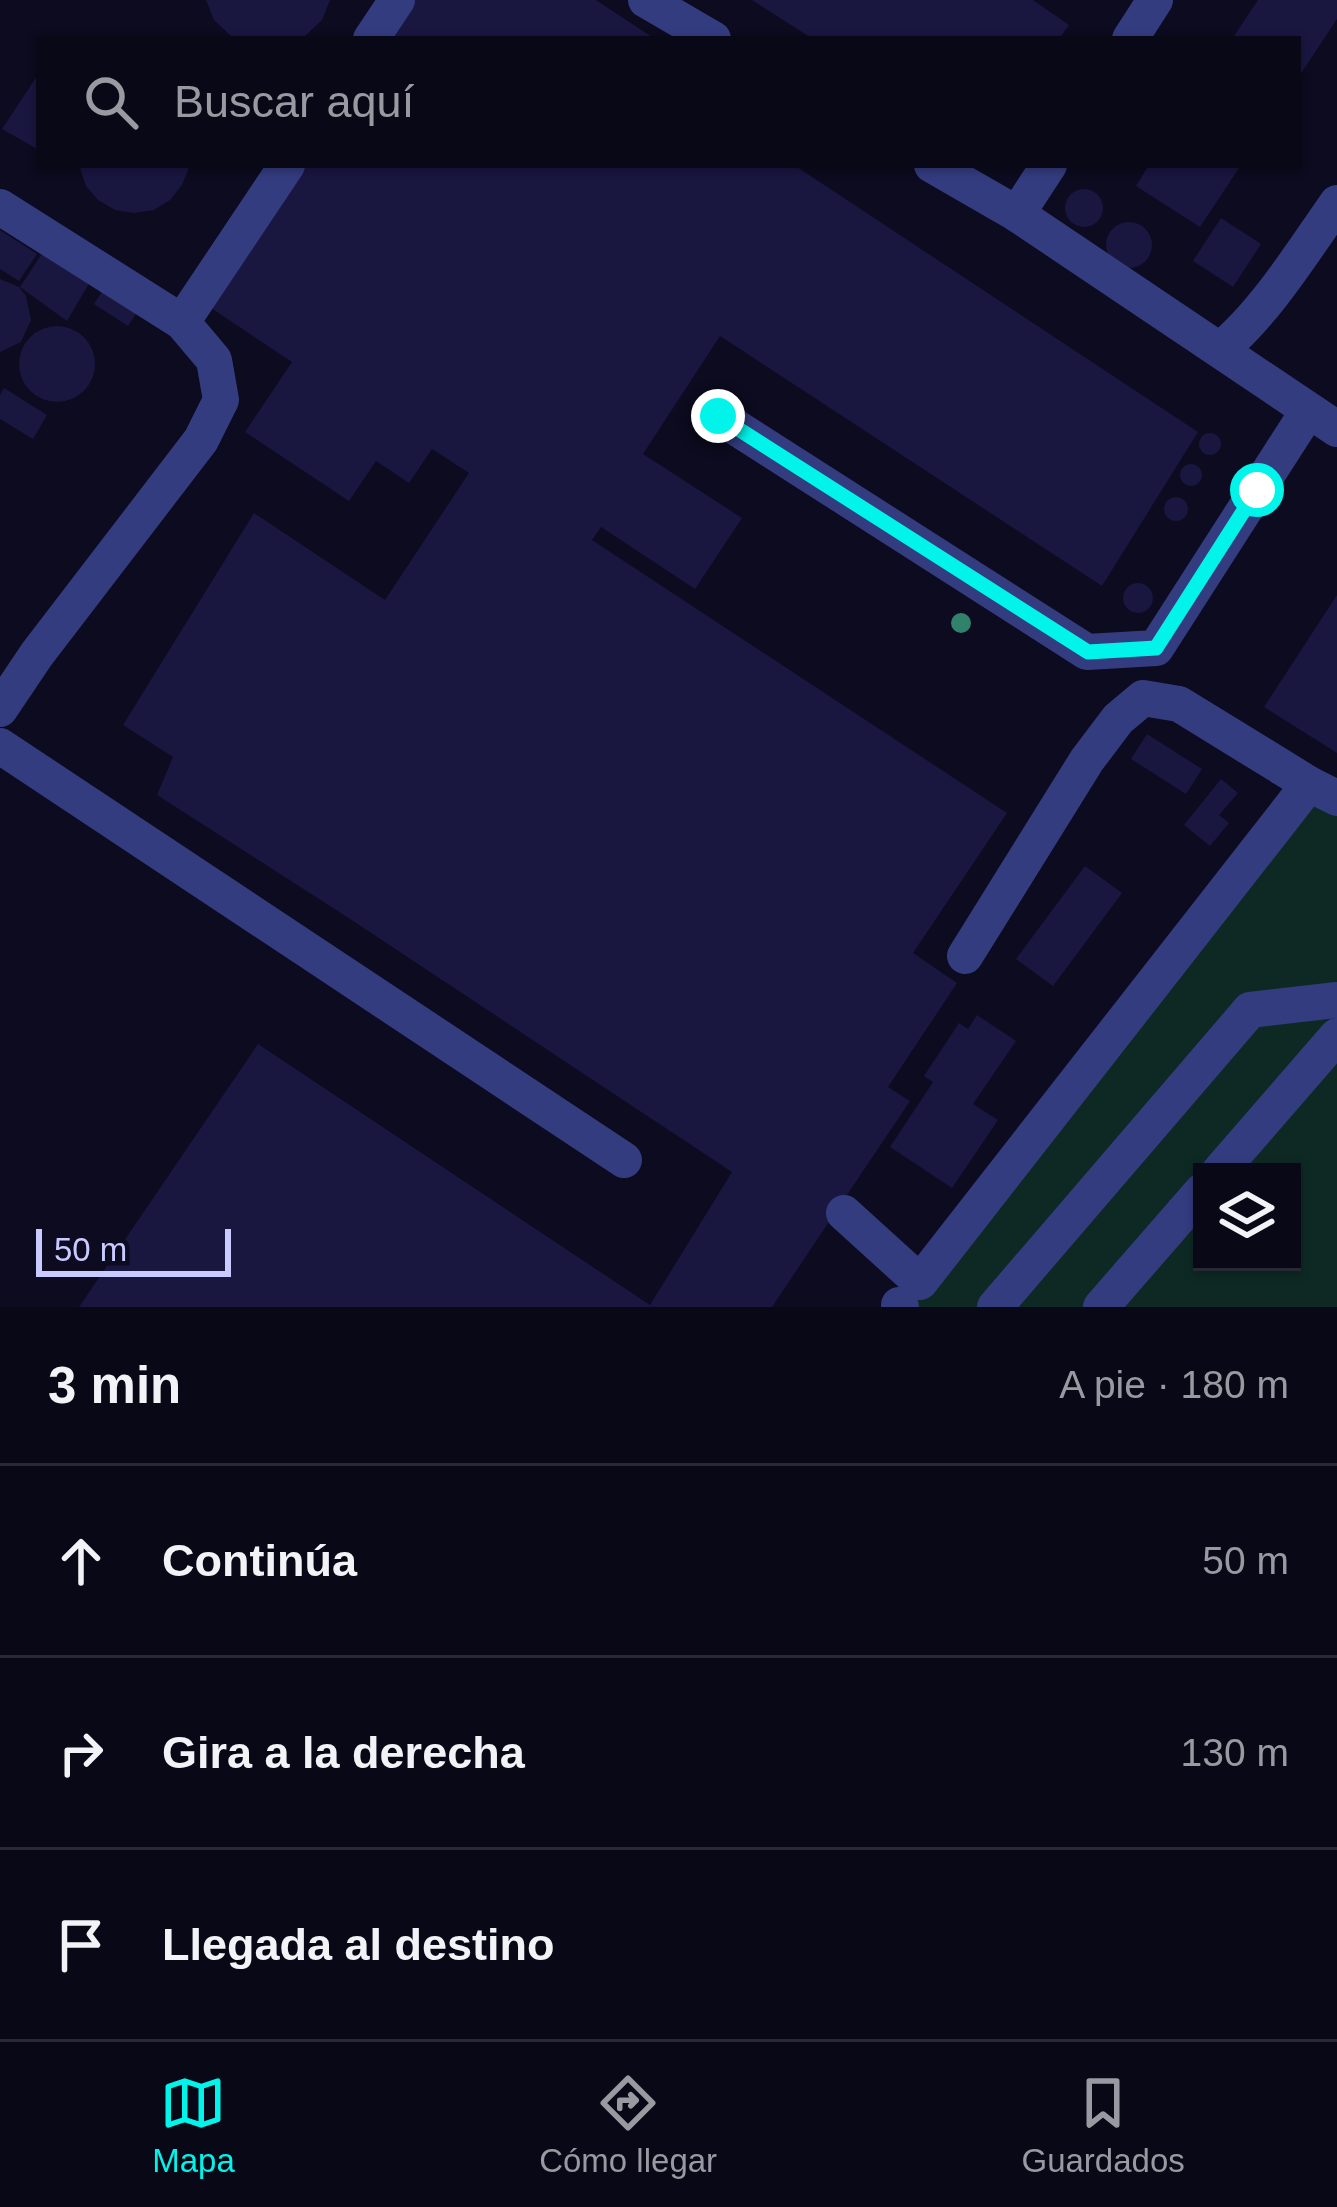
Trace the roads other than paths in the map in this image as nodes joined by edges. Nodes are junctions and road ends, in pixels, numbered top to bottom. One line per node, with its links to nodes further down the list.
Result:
1 (398, 0): 4 (lane)
2 (646, 0): 5 (lane)
3 (1148, 2): 6 (lane)
4 (373, 36)
5 (708, 36)
6 (1131, 36)
7 (285, 168): 13 (lane)
8 (937, 168): 12 (lane)
9 (1047, 168): 12 (lane)
10 (1337, 203): 14 (lane)
11 (0, 207): 13 (lane)
12 (1017, 214): 14 (lane)
13 (182, 322): 17 (lane)
14 (1221, 349): 16 (lane)
15 (718, 416): 16 (lane)
16 (1322, 420)
17 (0, 709)
18 (0, 746): 23 (lane)
19 (1323, 791): 20 (lane); 27 (lane)
20 (965, 956)
21 (1337, 1000): 28 (lane)
22 (1337, 1036): 24 (lane)
23 (624, 1160)
24 (1227, 1163)
25 (1193, 1201): 29 (lane)
26 (844, 1213): 27 (lane)
27 (904, 1300)
28 (995, 1307)
29 (1101, 1307)

